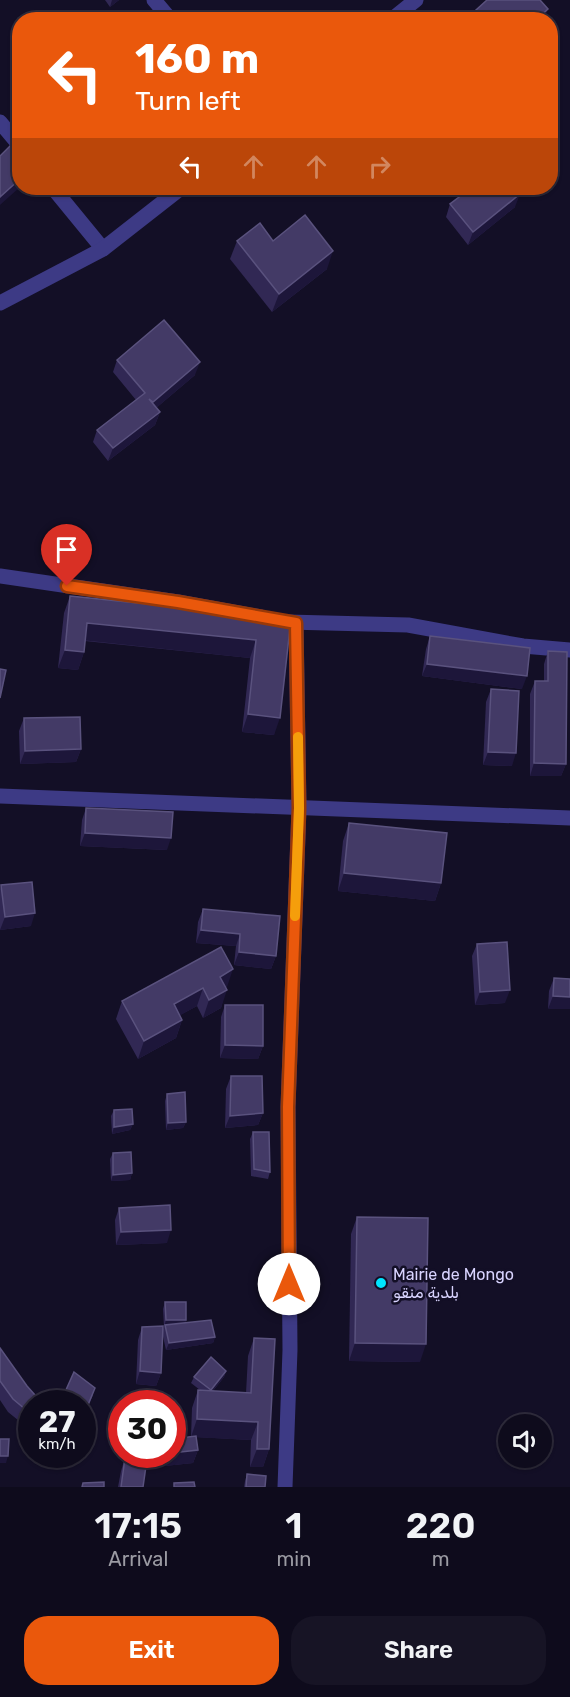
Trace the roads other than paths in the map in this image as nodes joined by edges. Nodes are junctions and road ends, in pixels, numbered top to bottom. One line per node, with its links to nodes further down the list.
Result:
1 (154, 0): 3 (street)
2 (416, 0): 4 (street)
3 (164, 12)
4 (401, 12)
5 (0, 122): 6 (street)
6 (12, 136)
7 (59, 195): 9 (street)
8 (172, 195): 9 (street)
9 (103, 249): 10 (street)
10 (0, 303)
11 (0, 576): 12 (street)
12 (296, 623): 13 (street); 15 (street)
13 (570, 650)
14 (0, 796): 15 (street)
15 (299, 808): 16 (street); 17 (street)
16 (570, 818)
17 (285, 1487)

